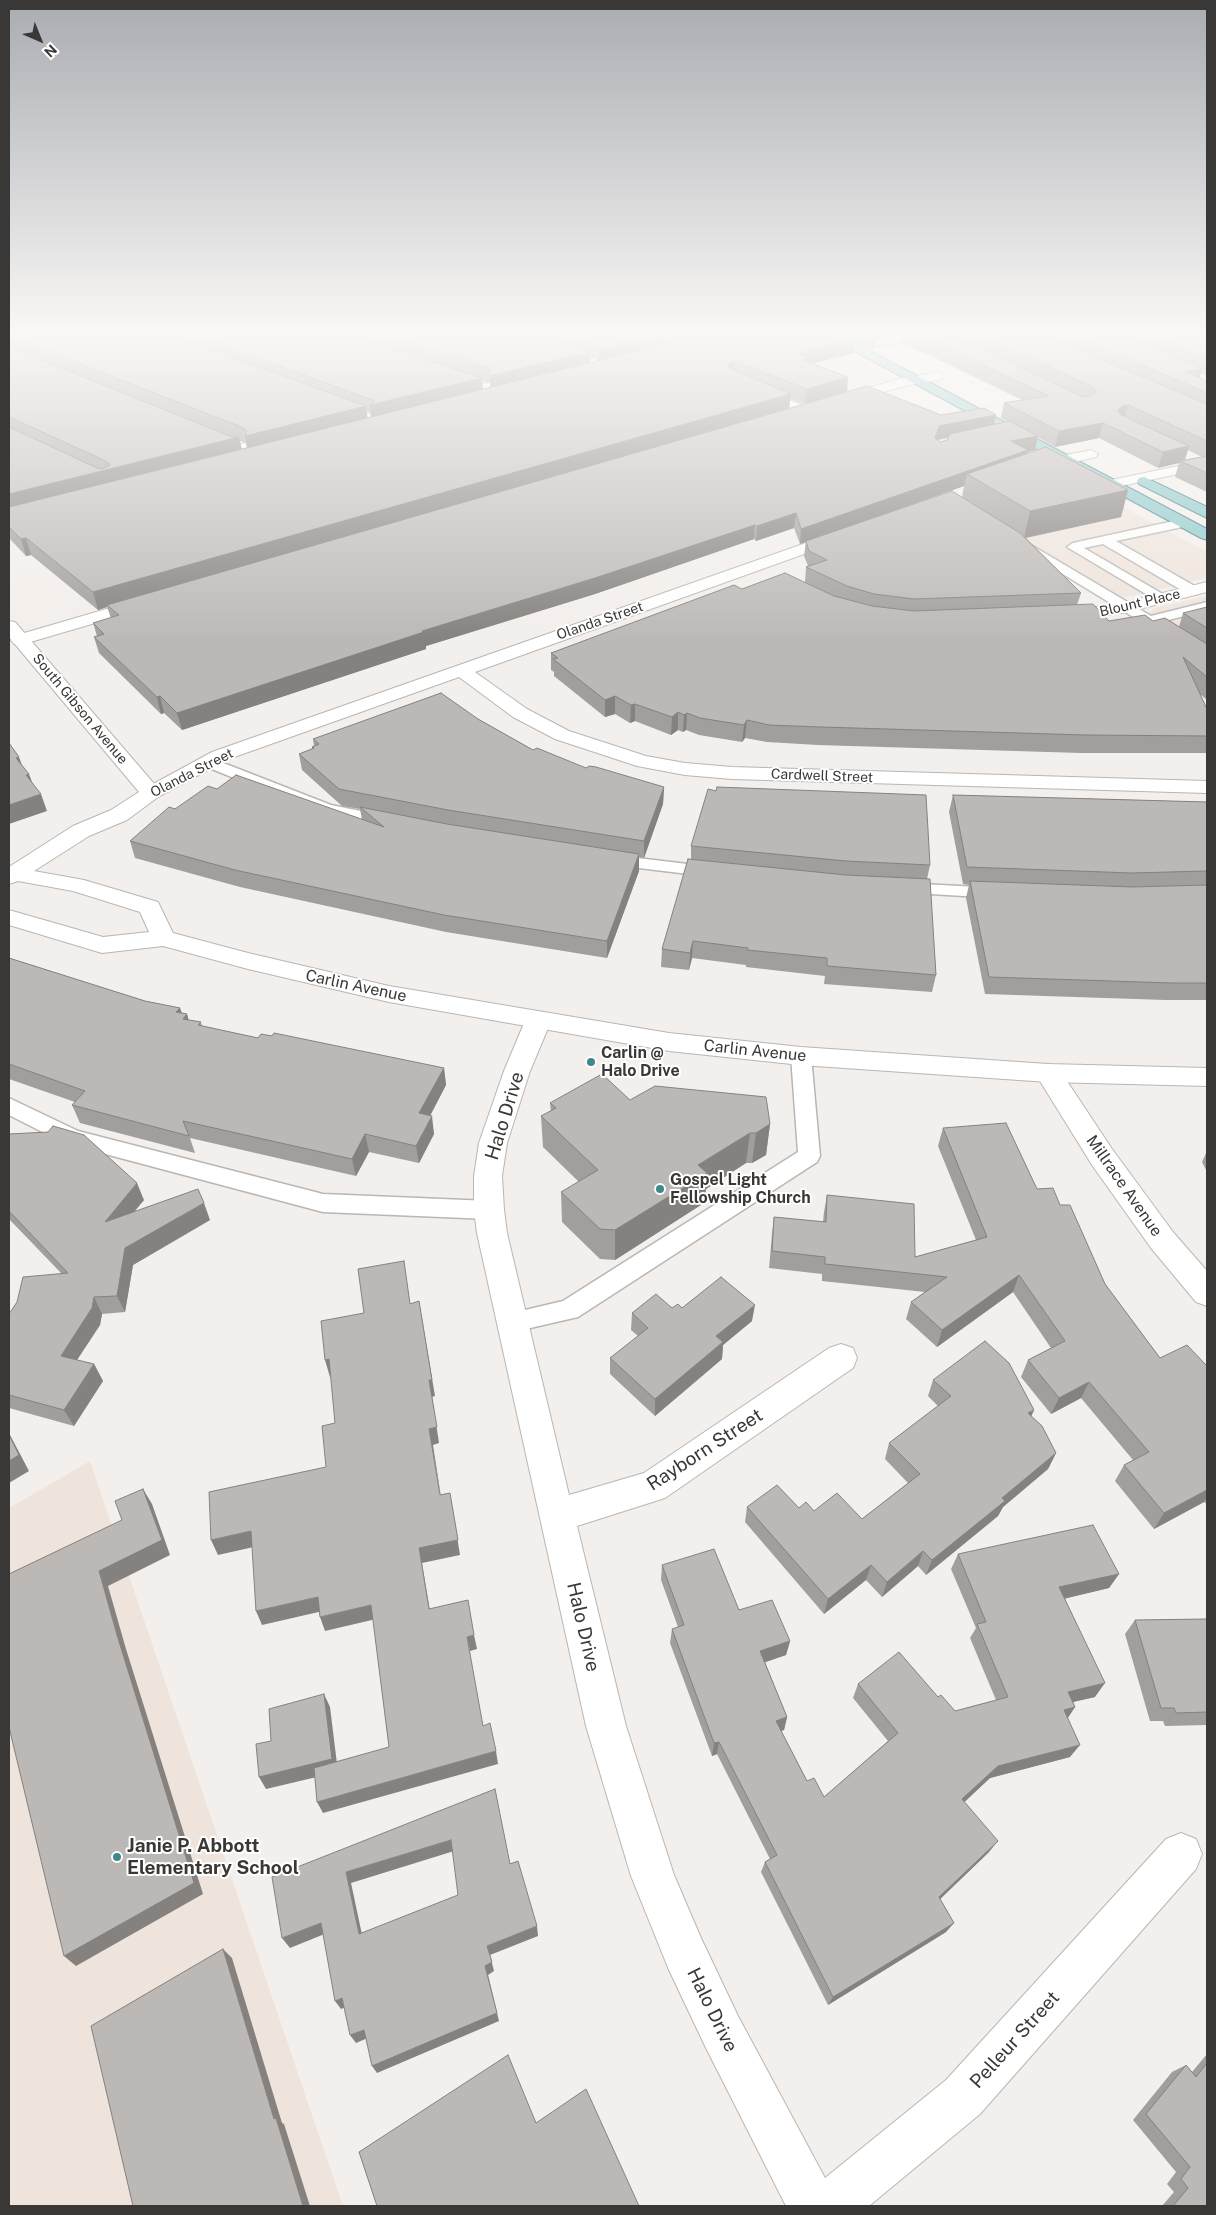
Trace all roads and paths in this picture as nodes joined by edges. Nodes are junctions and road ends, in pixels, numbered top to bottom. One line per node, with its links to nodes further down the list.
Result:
1 (1018, 435): 7 (main road)
2 (223, 441): 4 (street)
3 (1074, 445): 5 (main road)
4 (241, 448): 4 (street)
5 (1091, 454): 7 (street); 10 (main road)
6 (1186, 456): 8 (street)
7 (1064, 459): 9 (street); 11 (main road)
8 (1206, 465): 10 (street)
9 (1019, 473)
10 (1140, 478): 11 (street); 12 (main road)
11 (1111, 484): 13 (main road)
12 (1207, 513)
13 (1183, 522): 16 (main road); 17 (lane)
14 (856, 531): 18 (street, Olanda Street)
15 (1008, 534): 24 (lane)
16 (1207, 536)
17 (1104, 540): 20 (lane); 22 (lane)
18 (754, 567): 19 (street); 29 (street, Olanda Street)
19 (778, 579)
20 (1196, 590): 22 (street, Blount Place); 23 (lane)
21 (159, 599): 27 (street)
22 (1161, 599): 24 (street, Blount Place)
23 (1207, 605): 26 (lane)
24 (1127, 607): 25 (street, Blount Place); 26 (lane)
25 (1049, 618)
26 (1149, 621): 28 (lane)
27 (14, 633): 32 (street, South Gibson Avenue)
28 (1207, 656)
29 (461, 670): 30 (street, Olanda Street); 31 (street, Cardwell Street)
30 (208, 762): 32 (street, Olanda Street); 34 (lane)
31 (1207, 787)
32 (151, 793): 33 (street, Olanda Street)
33 (119, 815): 37 (street, Olanda Street); 38 (street, Olanda Street)
34 (405, 825)
35 (597, 858): 36 (lane)
36 (730, 874)
37 (10, 875): 38 (street)
38 (39, 878): 41 (street, Olanda Street); 43 (street)
39 (891, 888): 40 (lane)
40 (1017, 893)
41 (9, 898)
42 (9, 917): 43 (street, Carlin Avenue)
43 (164, 938): 44 (street, Carlin Avenue)
44 (538, 1021): 45 (street, Carlin Avenue); 49 (street, Halo Drive)
45 (801, 1056): 46 (street, Carlin Avenue); 51 (lane)
46 (1048, 1073): 47 (street, Carlin Avenue); 50 (street, Millrace Avenue)
47 (1207, 1077)
48 (9, 1106): 49 (lane)
49 (489, 1210): 51 (street, Halo Drive)
50 (1207, 1293)
51 (513, 1322): 53 (street, Halo Drive)
52 (841, 1358): 53 (street, Rayborn Street)
53 (556, 1515): 55 (street, Halo Drive)
54 (1181, 1854): 56 (street, Pelleur Street)
55 (813, 2206)
56 (830, 2206)

